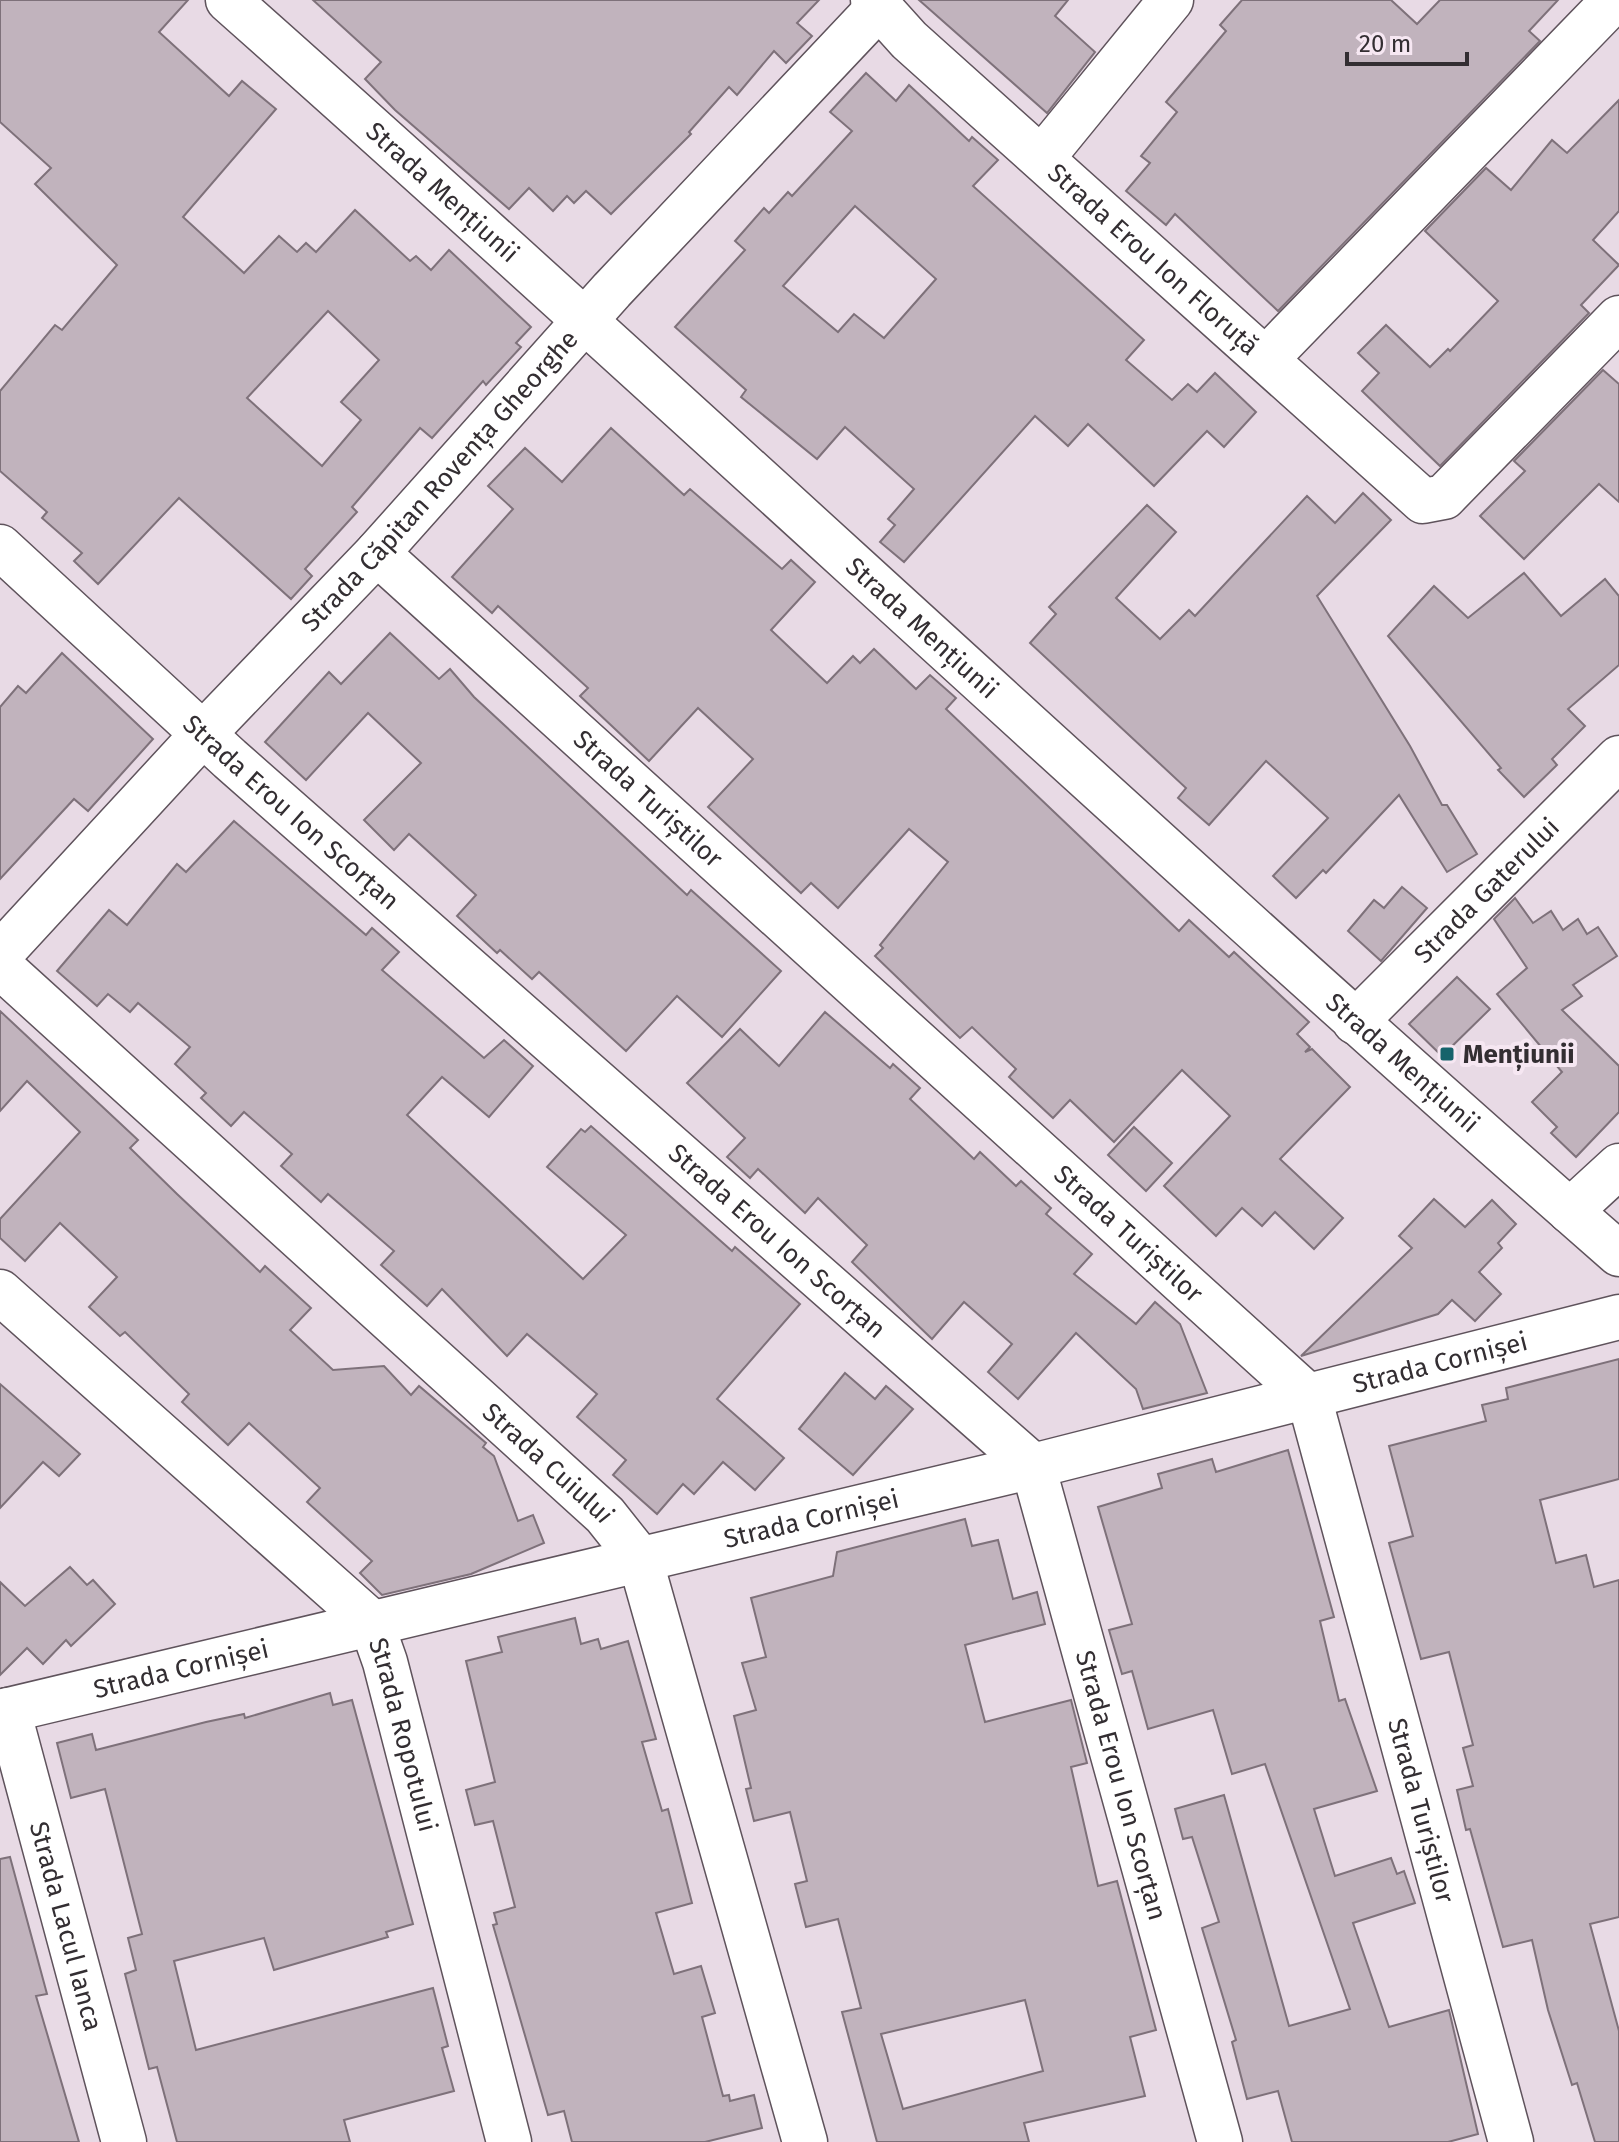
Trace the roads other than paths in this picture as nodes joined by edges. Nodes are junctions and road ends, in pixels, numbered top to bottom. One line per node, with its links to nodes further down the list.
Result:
1 (228, 0): 7 (street, Strada Mențiunii)
2 (1171, 0): 5 (street)
3 (1614, 0): 8 (street)
4 (876, 4): 5 (street, Strada Erou Ion Floruță); 7 (street, Strada Căpitan Rovența Gheorghe)
5 (1042, 158): 8 (street, Strada Erou Ion Floruță)
6 (1619, 318): 8 (street, Strada Erou Ion Floruță)
7 (586, 319): 10 (street, Strada Căpitan Rovența Gheorghe); 15 (street, Strada Mențiunii)
8 (1266, 359)
9 (0, 547): 11 (street, Strada Erou Ion Scorțan)
10 (377, 553): 11 (street, Strada Căpitan Rovența Gheorghe); 21 (street, Strada Turiștilor)
11 (203, 734): 13 (street, Strada Căpitan Rovența Gheorghe); 22 (street, Strada Erou Ion Scorțan)
12 (1619, 758): 15 (street, Strada Gaterului)
13 (0, 954)
14 (0, 966): 23 (street, Strada Cuiului)
15 (1355, 1022): 17 (street, Strada Mențiunii)
16 (1619, 1166): 17 (street)
17 (1570, 1211): 18 (street, Strada Mențiunii)
18 (1619, 1254)
19 (0, 1292): 24 (street, Strada Ropotului)
20 (1619, 1317): 21 (street, Strada Cornișei)
21 (1309, 1397): 22 (street, Strada Cornișei); 30 (street, Strada Turiștilor)
22 (1033, 1466): 23 (street, Strada Cornișei); 29 (street, Strada Erou Ion Scorțan)
23 (640, 1559): 24 (street, Strada Cornișei); 28 (street, Strada Cuiului)
24 (371, 1622): 25 (street, Strada Cornișei); 27 (street, Strada Ropotului)
25 (4, 1711): 26 (street, Strada Lacul Ianca)
26 (124, 2142)
27 (509, 2142)
28 (805, 2142)
29 (1220, 2142)
30 (1511, 2142)

